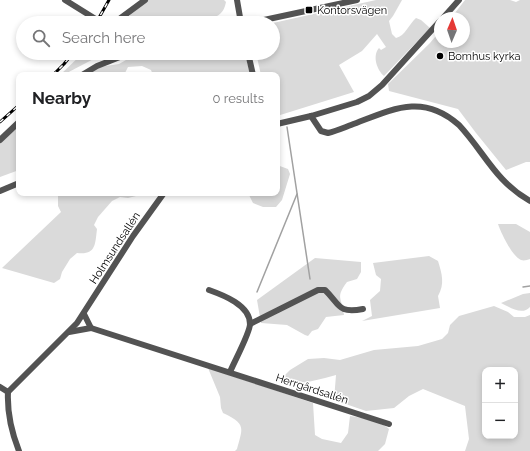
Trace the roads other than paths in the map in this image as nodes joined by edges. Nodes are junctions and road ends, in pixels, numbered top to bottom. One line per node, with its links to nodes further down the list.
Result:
1 (65, 0): 7 (street)
2 (145, 0): 8 (street)
3 (237, 0): 9 (street)
4 (357, 0): 10 (street)
5 (459, 0): 6 (street)
6 (448, 12)
7 (91, 16)
8 (123, 16)
9 (240, 16)
10 (280, 17)
11 (434, 28): 16 (street)
12 (112, 60): 14 (street)
13 (250, 60): 15 (street)
14 (87, 72)
15 (252, 72)
16 (311, 116): 17 (street); 23 (street)
17 (280, 123)
18 (16, 125): 19 (street)
19 (0, 140)
20 (16, 184): 21 (street)
21 (0, 190)
22 (162, 196): 26 (street, Holmsundsallén)
23 (530, 201)
24 (209, 290): 27 (street)
25 (363, 309): 27 (street)
26 (84, 314): 28 (street); 29 (street, Holmsundsallén)
27 (250, 324): 30 (street)
28 (90, 328): 29 (street); 30 (street, Herrgårdsallén)
29 (69, 332): 32 (street, Holmsundsallén)
30 (230, 372): 33 (street, Herrgårdsallén)
31 (0, 387): 32 (street)
32 (8, 392): 34 (street)
33 (389, 424)
34 (19, 451)

